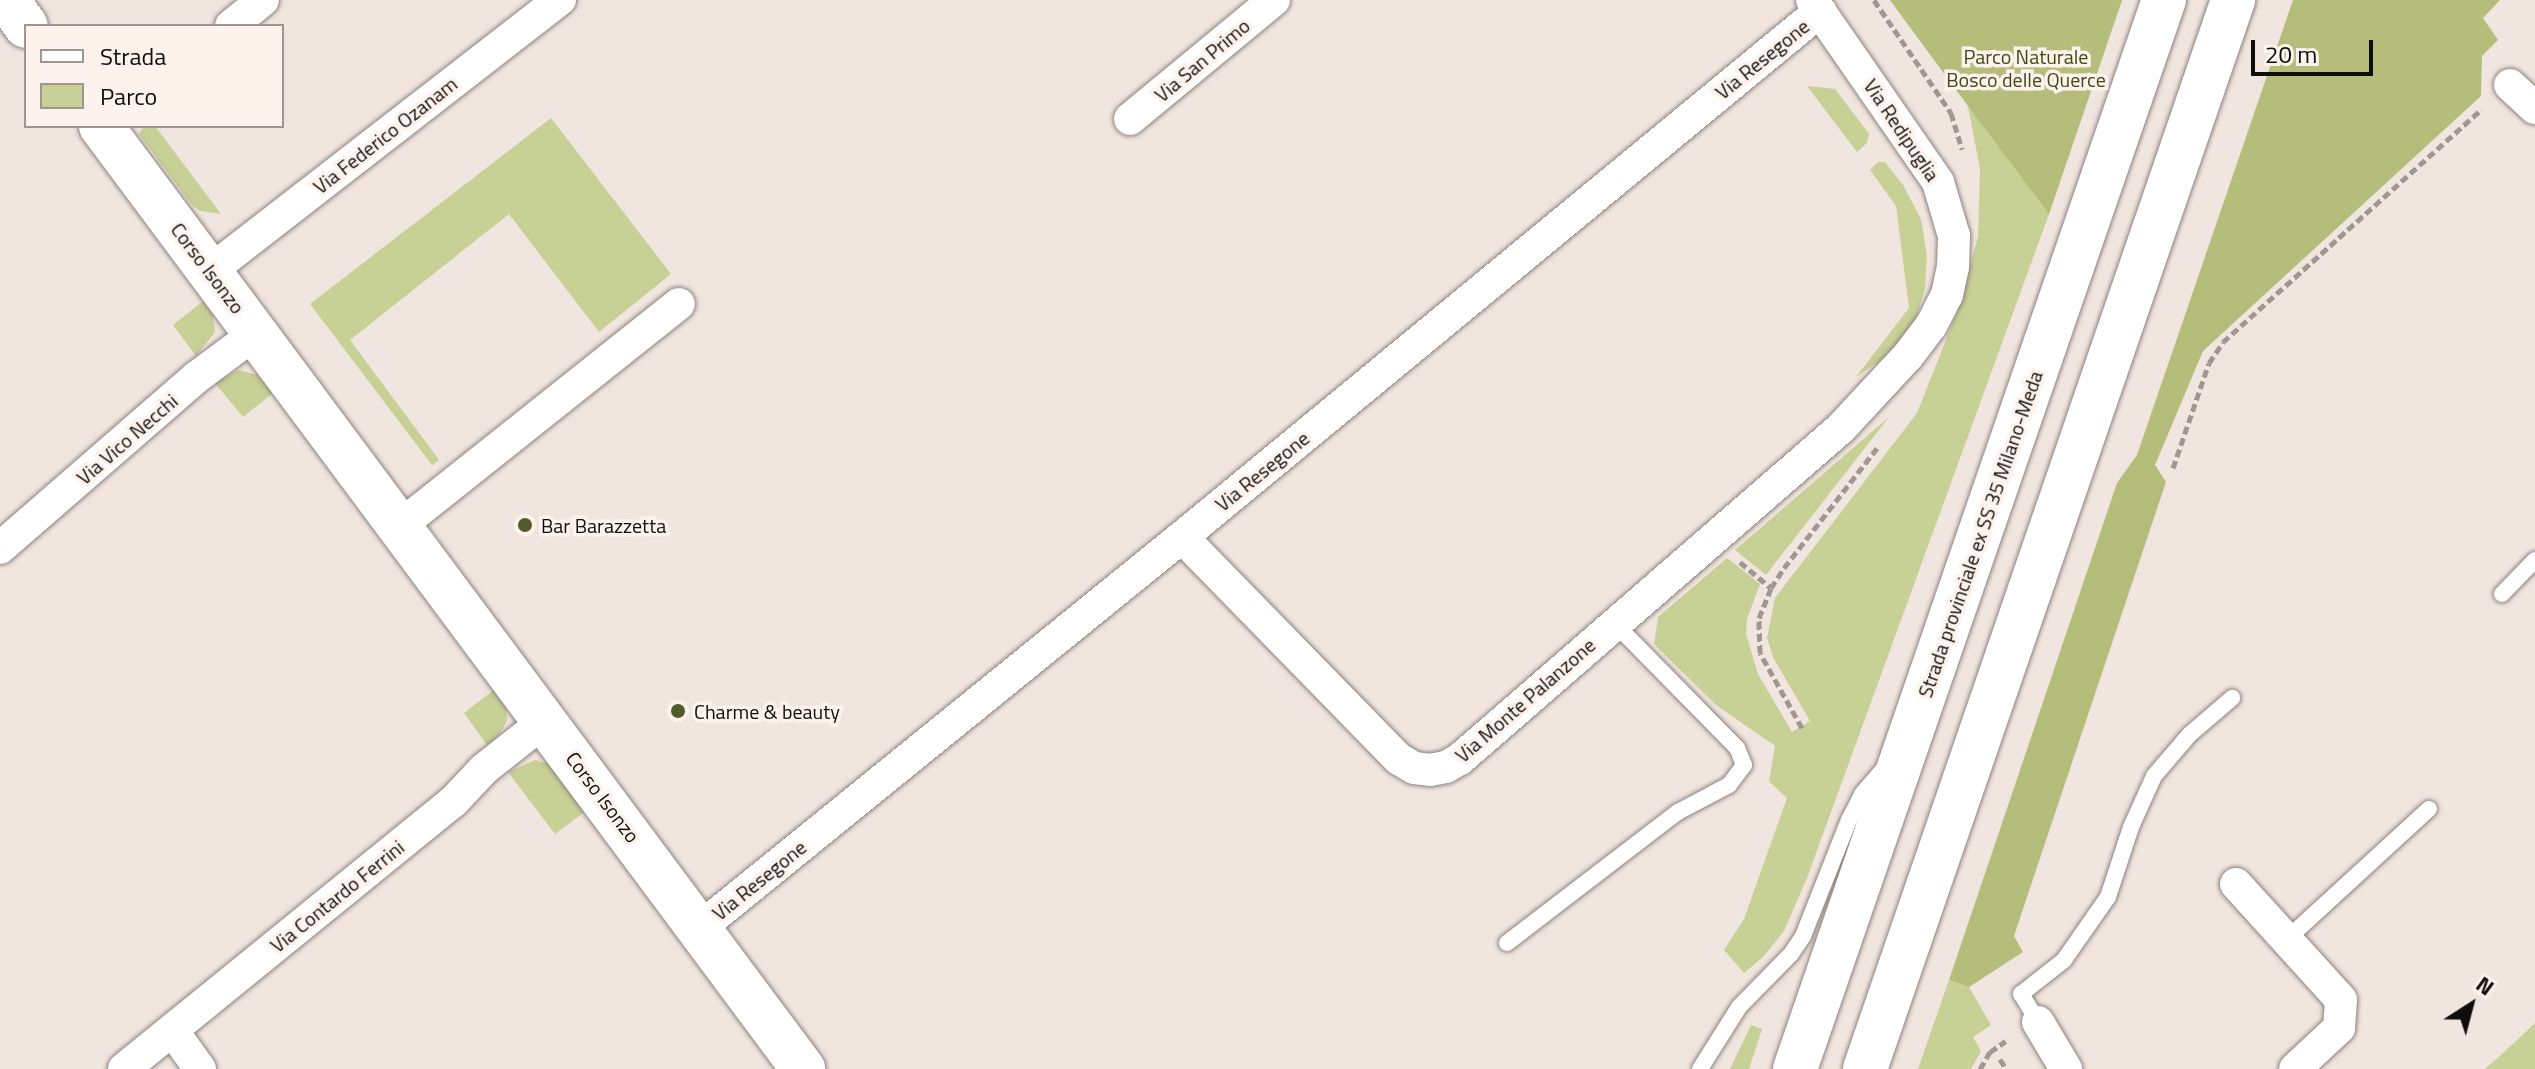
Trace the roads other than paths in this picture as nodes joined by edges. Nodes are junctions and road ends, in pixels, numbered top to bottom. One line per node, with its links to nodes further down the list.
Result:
1 (7, 0): 8 (main road)
2 (263, 0): 9 (street)
3 (560, 0): 14 (street, Via Federico Ozanam)
4 (1274, 0): 12 (street, Via San Primo)
5 (2164, 0): 26 (main road, Strada provinciale ex SS 35 Milano-Meda)
6 (2233, 0): 39 (main road)
7 (1816, 6): 17 (street, Via Redipuglia); 19 (street, Via Resegone)
8 (25, 24)
9 (233, 24)
10 (2510, 85): 11 (street)
11 (2535, 108)
12 (1130, 119)
13 (106, 128): 14 (main road, Corso Isonzo)
14 (210, 271): 16 (main road, Corso Isonzo)
15 (679, 304): 18 (street)
16 (256, 333): 18 (main road, Corso Isonzo); 20 (street, Via Vico Necchi)
17 (1841, 428): 23 (street, Via Monte Palanzone)
18 (401, 525): 25 (main road, Corso Isonzo)
19 (1182, 537): 23 (street, Via Monte Palanzone); 29 (street, Via Resegone)
20 (0, 548)
21 (2535, 560): 22 (lane)
22 (2502, 594)
23 (1615, 624): 31 (lane)
24 (2232, 698): 32 (lane)
25 (546, 720): 29 (main road, Corso Isonzo); 33 (street, Via Contardo Ferrini)
26 (1912, 730): 37 (lane); 38 (main road, Strada provinciale ex SS 35 Milano-Meda)
27 (2429, 809): 30 (lane)
28 (2236, 884): 30 (street)
29 (701, 927): 36 (main road, Corso Isonzo)
30 (2286, 940): 41 (street)
31 (1507, 943)
32 (2038, 1022): 40 (street)
33 (172, 1030): 34 (street, Via Contardo Ferrini); 35 (street)
34 (124, 1069)
35 (200, 1069)
36 (803, 1069)
37 (1700, 1069)
38 (1795, 1069)
39 (1865, 1069)
40 (2066, 1069)
41 (2295, 1069)

